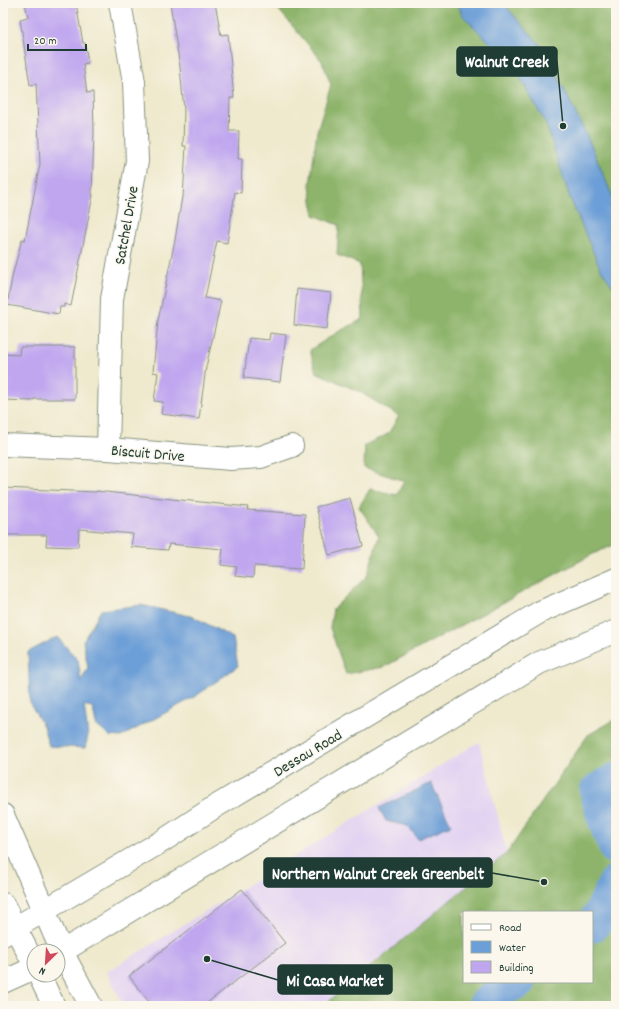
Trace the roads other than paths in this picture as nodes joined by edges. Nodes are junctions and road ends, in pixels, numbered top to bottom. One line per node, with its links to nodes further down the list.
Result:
1 (120, 3): 4 (main road, Satchel Drive)
2 (3, 445): 4 (main road, Biscuit Drive)
3 (292, 446): 4 (main road, Biscuit Drive)
4 (108, 449)
5 (616, 579): 9 (main road, Dessau Road)
6 (616, 631): 12 (main road)
7 (3, 815): 9 (main road)
8 (3, 904): 10 (main road)
9 (45, 911): 10 (main road, Dessau Road); 11 (main road)
10 (9, 932): 13 (main road)
11 (56, 943)
12 (66, 949)
13 (26, 954)
14 (66, 963): 19 (main road)
15 (26, 972): 16 (main road)
16 (3, 982)
17 (43, 983): 18 (main road)
18 (54, 1006)
19 (91, 1006)

